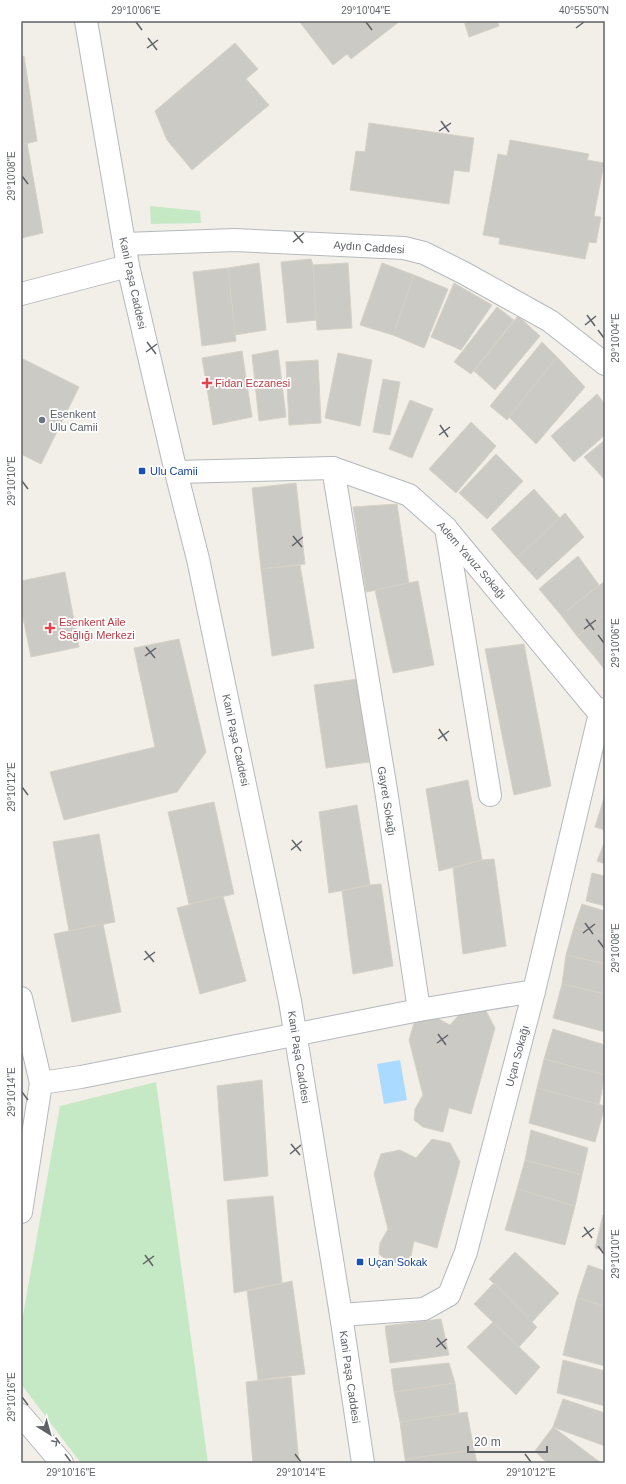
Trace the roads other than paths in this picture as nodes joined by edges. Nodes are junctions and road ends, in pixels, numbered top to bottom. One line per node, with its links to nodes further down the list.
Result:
1 (86, 21): 2 (street, Kani Paşa Caddesi)
2 (124, 244): 3 (street, Kani Paşa Caddesi); 5 (street, Aydın Caddesi)
3 (128, 266): 4 (street); 7 (street, Kani Paşa Caddesi)
4 (21, 294)
5 (605, 364)
6 (333, 468): 7 (street, Adem Yavuz Sokağı); 8 (street, Adem Yavuz Sokağı); 13 (street, Gayret Sokağı)
7 (176, 472): 15 (street, Kani Paşa Caddesi)
8 (446, 526): 9 (street, Adem Yavuz Sokağı); 10 (street)
9 (603, 714): 11 (street, Uçan Sokağı)
10 (490, 795)
11 (534, 991): 13 (street); 18 (street, Uçan Sokağı)
12 (21, 998): 14 (street)
13 (419, 1010): 15 (street)
14 (24, 1028): 16 (street)
15 (296, 1035): 16 (street); 18 (street, Kani Paşa Caddesi)
16 (41, 1083): 17 (street)
17 (21, 1212)
18 (341, 1314): 21 (street, Kani Paşa Caddesi)
19 (21, 1415): 20 (street)
20 (62, 1463)
21 (363, 1463)

